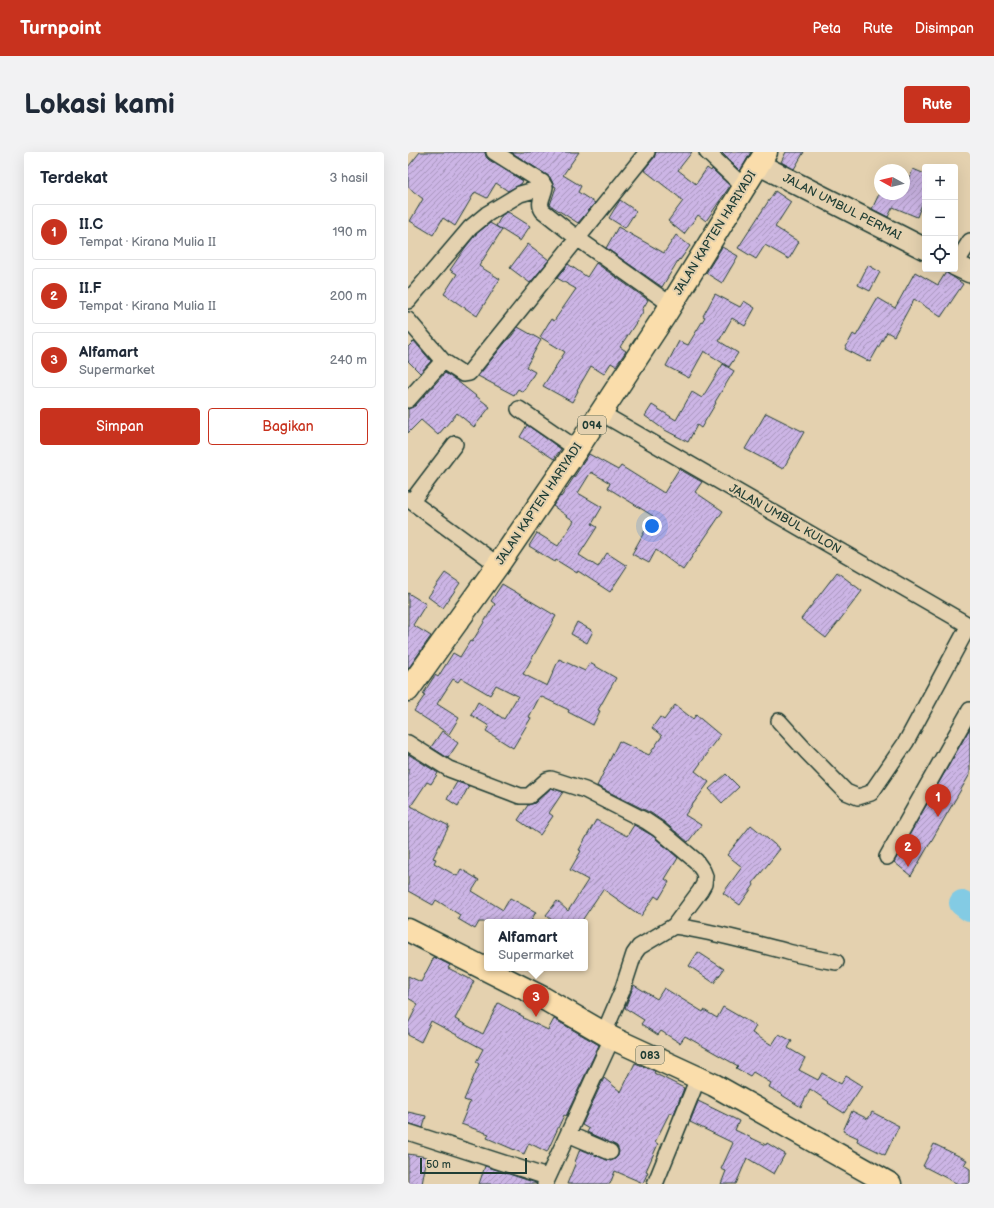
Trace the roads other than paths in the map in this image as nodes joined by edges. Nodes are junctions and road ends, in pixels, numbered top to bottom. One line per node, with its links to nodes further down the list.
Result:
1 (494, 152): 5 (street)
2 (647, 152): 7 (street)
3 (707, 152): 6 (street)
4 (762, 158): 6 (main road, JALAN KAPTEN HARIYADI / 094); 9 (main road, JALAN UMBUL PERMAI)
5 (545, 187): 7 (street); 13 (street)
6 (744, 187): 14 (main road, JALAN KAPTEN HARIYADI / 094)
7 (577, 238): 14 (street); 16 (street)
8 (970, 241): 10 (street)
9 (922, 247)
10 (958, 260)
11 (958, 266): 12 (main road)
12 (970, 272)
13 (408, 301)
14 (670, 304): 19 (main road, JALAN KAPTEN HARIYADI / 094)
15 (408, 320): 16 (street)
16 (444, 361): 17 (street)
17 (408, 400)
18 (519, 409): 21 (street)
19 (601, 413): 21 (main road, JALAN KAPTEN HARIYADI / 094); 24 (street, JALAN UMBUL KULON)
20 (455, 444): 22 (street)
21 (577, 449): 23 (main road, JALAN KAPTEN HARIYADI / 094)
22 (410, 500): 23 (street)
23 (498, 565): 25 (main road, JALAN KAPTEN HARIYADI / 094)
24 (970, 625): 27 (street)
25 (408, 690)
26 (970, 710): 29 (street)
27 (779, 721)
28 (408, 743): 30 (street)
29 (887, 857)
30 (674, 926): 32 (street); 35 (street)
31 (408, 930): 33 (main road, 083)
32 (836, 962)
33 (484, 968)
34 (489, 971): 35 (main road, 083)
35 (608, 1035): 36 (main road, 083); 38 (street)
36 (698, 1078): 41 (street); 42 (main road, 083)
37 (408, 1132): 40 (street)
38 (568, 1134): 39 (street); 40 (street)
39 (610, 1152)
40 (546, 1181)
41 (655, 1184)
42 (890, 1184)

